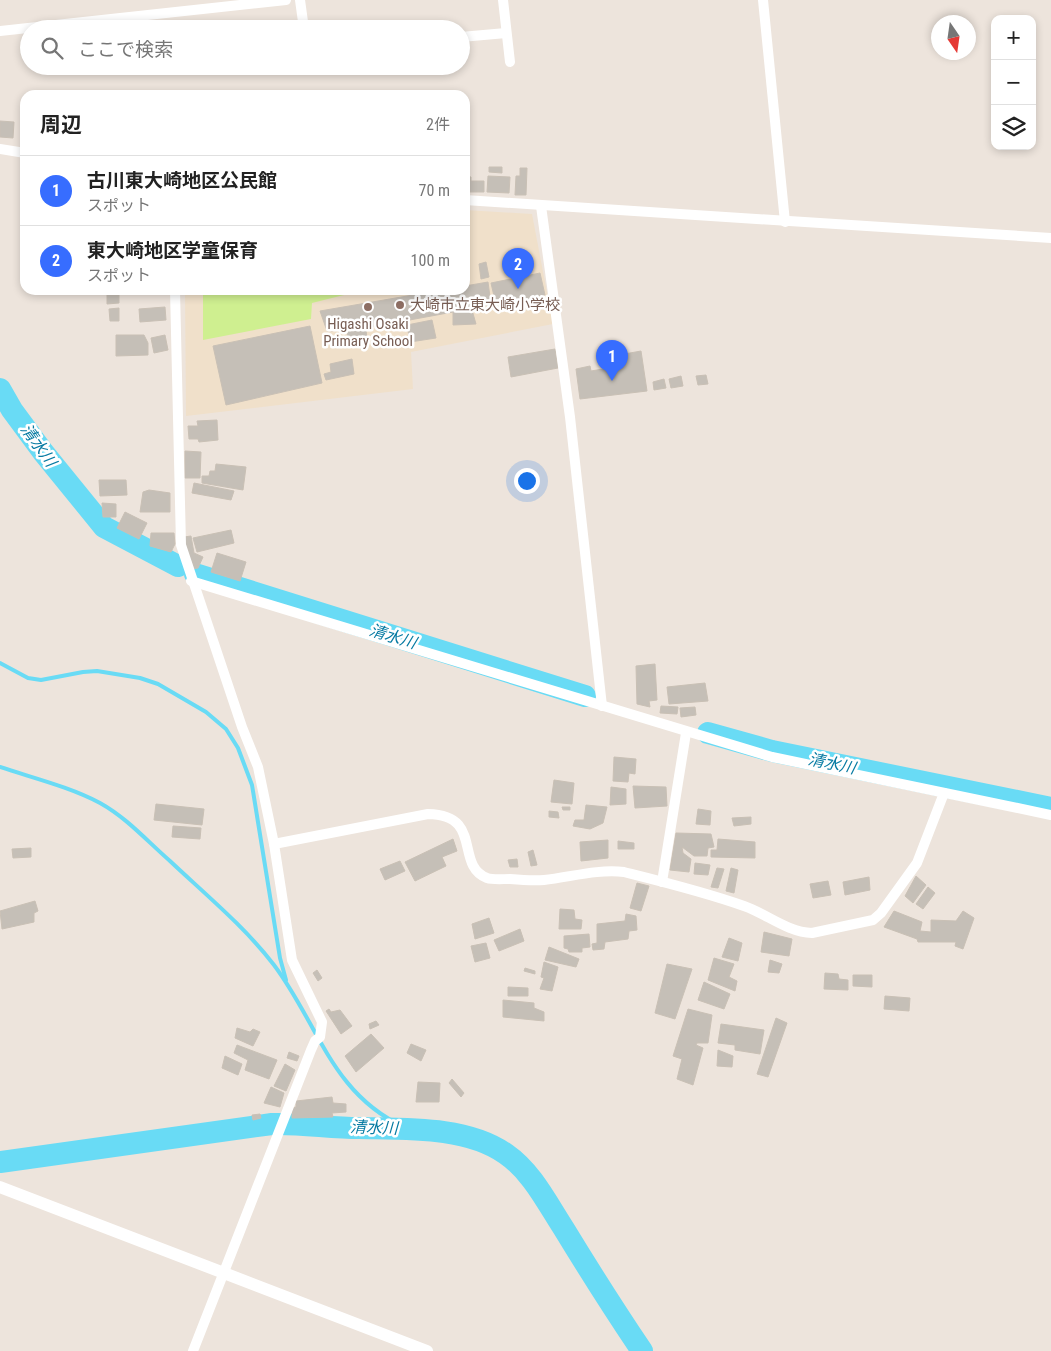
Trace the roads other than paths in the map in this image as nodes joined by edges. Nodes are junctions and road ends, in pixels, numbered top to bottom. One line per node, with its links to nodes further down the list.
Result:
1 (286, 0): 5 (street)
2 (300, 0): 6 (street)
3 (503, 0): 9 (street)
4 (763, 0): 16 (street)
5 (101, 20)
6 (303, 20)
7 (20, 29): 8 (street)
8 (0, 31)
9 (506, 33): 10 (street); 11 (street)
10 (470, 36)
11 (510, 62)
12 (0, 149): 13 (street)
13 (20, 152)
14 (470, 200): 15 (street)
15 (541, 206): 16 (street); 20 (street)
16 (786, 222): 17 (street)
17 (1051, 238)
18 (175, 295): 19 (street)
19 (191, 581): 20 (street); 24 (street)
20 (602, 706): 21 (street)
21 (686, 733): 22 (street); 25 (street)
22 (944, 792): 23 (street); 25 (street)
23 (1051, 815)
24 (274, 844): 25 (street); 27 (street)
25 (662, 882)
26 (0, 1187): 27 (street)
27 (223, 1272): 28 (street); 29 (street)
28 (193, 1351)
29 (427, 1351)

